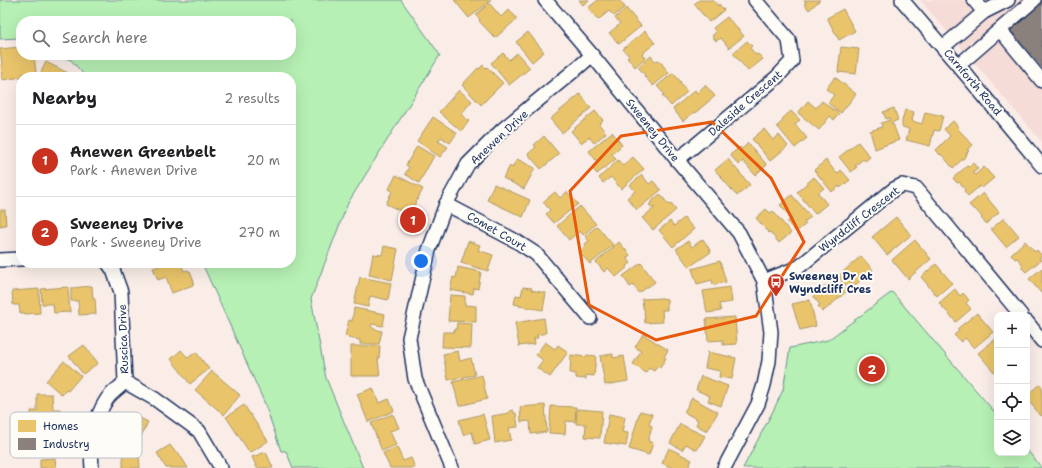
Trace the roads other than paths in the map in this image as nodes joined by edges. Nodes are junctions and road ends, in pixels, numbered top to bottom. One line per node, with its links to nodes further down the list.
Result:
1 (545, 0): 10 (street, Sweeney Drive)
2 (755, 0): 13 (street, Daleside Crescent)
3 (902, 0): 9 (street, Carnforth Road)
4 (974, 0): 7 (street)
5 (1008, 0): 7 (street)
6 (1034, 0): 8 (street)
7 (984, 12): 9 (street)
8 (1000, 30): 11 (street); 12 (street)
9 (943, 47): 11 (street, Carnforth Road)
10 (592, 55): 13 (street, Sweeney Drive); 15 (street, Anewen Drive)
11 (959, 65): 14 (street, Carnforth Road)
12 (1042, 81)
13 (677, 160): 19 (street, Sweeney Drive)
14 (1042, 166)
15 (446, 204): 21 (street, Comet Court); 29 (street, Anewen Drive)
16 (16, 258): 17 (street)
17 (0, 260)
18 (112, 268): 24 (street, Ruscica Drive)
19 (764, 281): 20 (street, Wyndcliff Crescent); 30 (street, Sweeney Drive)
20 (1019, 312)
21 (590, 318)
22 (1030, 326): 23 (street)
23 (1042, 341)
24 (125, 382): 25 (street); 28 (street, Ruscica Drive)
25 (100, 412)
26 (91, 458): 27 (street)
27 (92, 468)
28 (221, 468)
29 (452, 468)
30 (724, 468)

